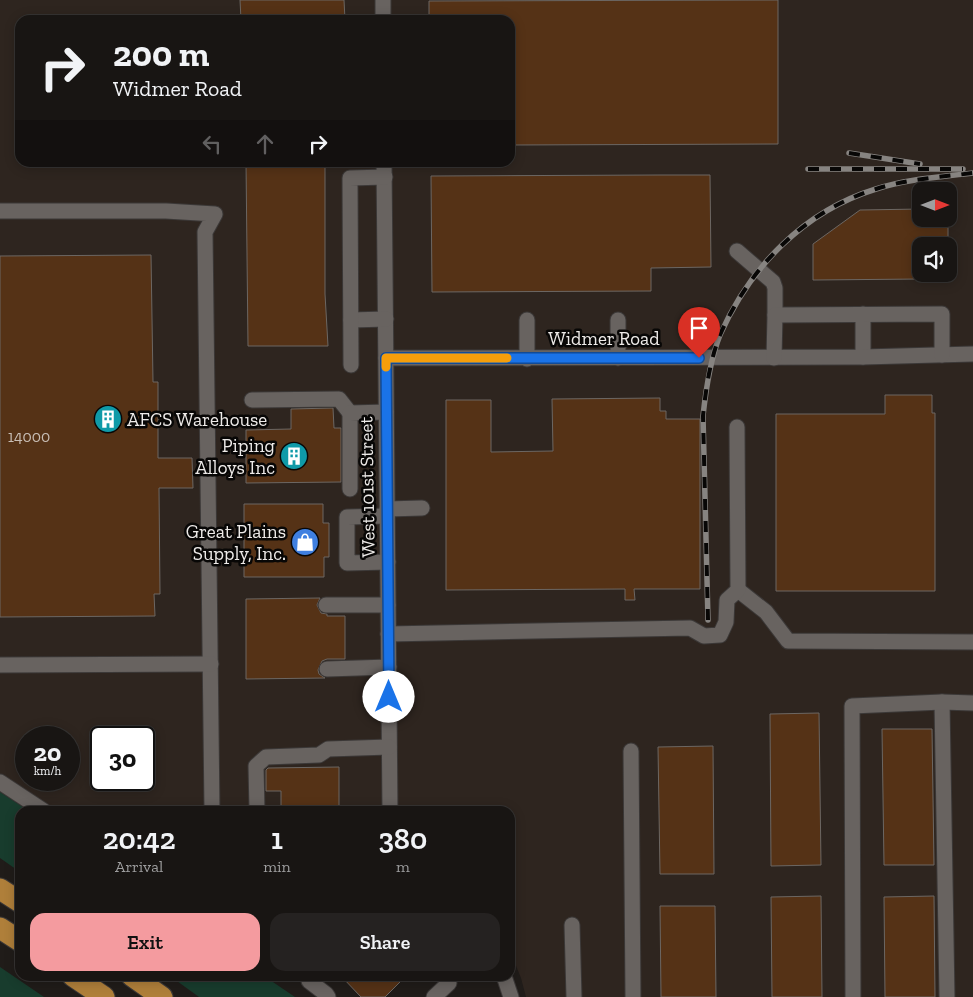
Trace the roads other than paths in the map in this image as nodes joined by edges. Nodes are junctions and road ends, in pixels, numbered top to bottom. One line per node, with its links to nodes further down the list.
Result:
1 (383, 0): 2 (street)
2 (383, 15)
3 (385, 170): 8 (street, West 101st Street); 9 (street)
4 (0, 211): 33 (street)
5 (737, 251): 7 (street)
6 (863, 314): 7 (street); 12 (street); 14 (street)
7 (775, 315): 17 (street)
8 (386, 319): 9 (street); 15 (street, West 101st Street)
9 (351, 320): 19 (street)
10 (527, 320): 18 (street)
11 (618, 320): 16 (street)
12 (942, 354): 13 (street, Widmer Road); 14 (street, Widmer Road)
13 (973, 354)
14 (863, 357): 17 (street, Widmer Road)
15 (386, 358): 18 (street, Widmer Road); 21 (street, West 101st Street)
16 (618, 358): 17 (street, Widmer Road); 18 (street, Widmer Road)
17 (774, 358)
18 (527, 359)
19 (351, 365)
20 (252, 400): 22 (street)
21 (386, 412): 22 (street); 26 (street, West 101st Street)
22 (350, 413): 24 (street)
23 (737, 427): 28 (street)
24 (350, 489)
25 (422, 508): 26 (street)
26 (387, 513): 27 (street, West 101st Street); 27 (street)
27 (388, 562): 29 (street, West 101st Street)
28 (738, 590): 31 (street); 32 (street)
29 (388, 604): 30 (street); 31 (street, West 101st Street)
30 (326, 605)
31 (388, 634): 35 (street, West 101st Street)
32 (973, 642)
33 (211, 664): 34 (street); 43 (street)
34 (0, 665)
35 (389, 667): 36 (street); 39 (street, West 101st Street)
36 (327, 669)
37 (942, 702): 38 (street); 63 (street); 64 (street)
38 (973, 703)
39 (389, 748): 44 (street); 45 (street, West 101st Street)
40 (631, 751): 62 (street)
41 (0, 782): 42 (street)
42 (36, 806)
43 (212, 806)
44 (257, 806)
45 (390, 806)
46 (0, 889): 47 (highway)
47 (15, 899)
48 (572, 924): 61 (street)
49 (0, 928): 50 (highway)
50 (15, 938)
51 (80, 981): 56 (highway)
52 (139, 981): 57 (highway)
53 (309, 981): 58 (street)
54 (506, 981): 60 (street)
55 (449, 984): 59 (street)
56 (104, 997)
57 (162, 997)
58 (328, 997)
59 (434, 997)
60 (511, 997)
61 (574, 997)
62 (633, 997)
63 (853, 997)
64 (947, 997)

